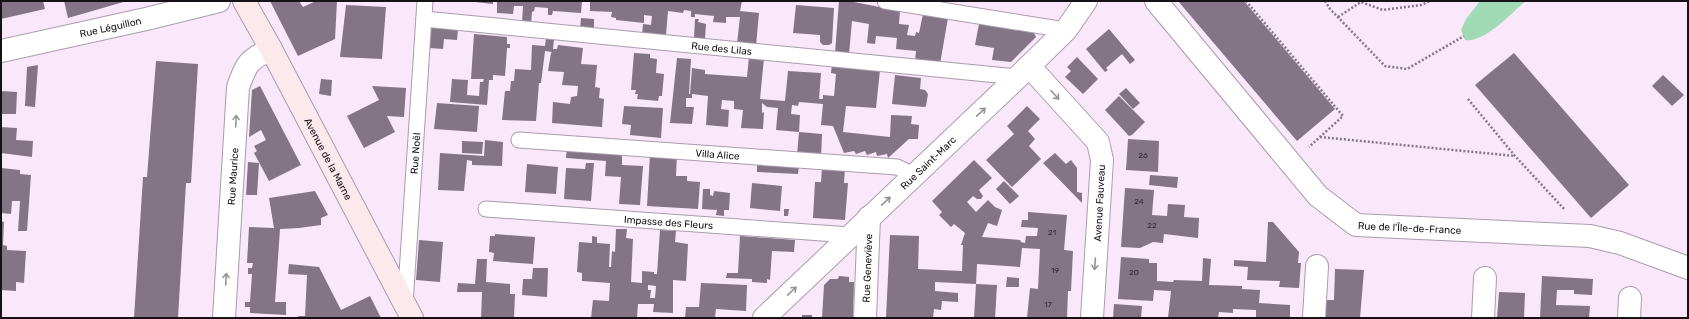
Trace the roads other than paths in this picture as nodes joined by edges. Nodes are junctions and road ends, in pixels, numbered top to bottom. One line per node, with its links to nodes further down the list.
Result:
1 (219, 1): 10 (street, Rue Léguillon)
2 (244, 1): 9 (street, Avenue de la Marne)
3 (425, 1): 7 (lane, Rue Noël)
4 (885, 1): 8 (lane)
5 (1086, 1): 8 (street, Rue Saint-Marc)
6 (1156, 1): 18 (street, Rue de l'Île-de-France)
7 (424, 19): 11 (lane, Rue des Lilas); 20 (lane, Rue Noël)
8 (1066, 30): 11 (street, Rue Saint-Marc)
9 (271, 49): 20 (street, Avenue de la Marne); 21 (street, Rue Maurice, one-way to 9)
10 (1, 51)
11 (1024, 72): 13 (street, Rue Saint-Marc, one-way to 11); 24 (street, Avenue Fauveau, one-way to 24)
12 (519, 140): 13 (lane, Villa Alice)
13 (914, 175): 15 (street, Rue Saint-Marc, one-way to 13)
14 (486, 209): 16 (lane, Impasse des Fleurs)
15 (869, 217): 16 (street, Rue Saint-Marc); 23 (street, Rue Geneviève)
16 (850, 235): 22 (street, Rue Saint-Marc, one-way to 16)
17 (1317, 266): 25 (street)
18 (1688, 268)
19 (1485, 278): 26 (street)
20 (409, 311)
21 (224, 318)
22 (764, 318)
23 (865, 318)
24 (1092, 318)
25 (1314, 318)
26 (1482, 318)

